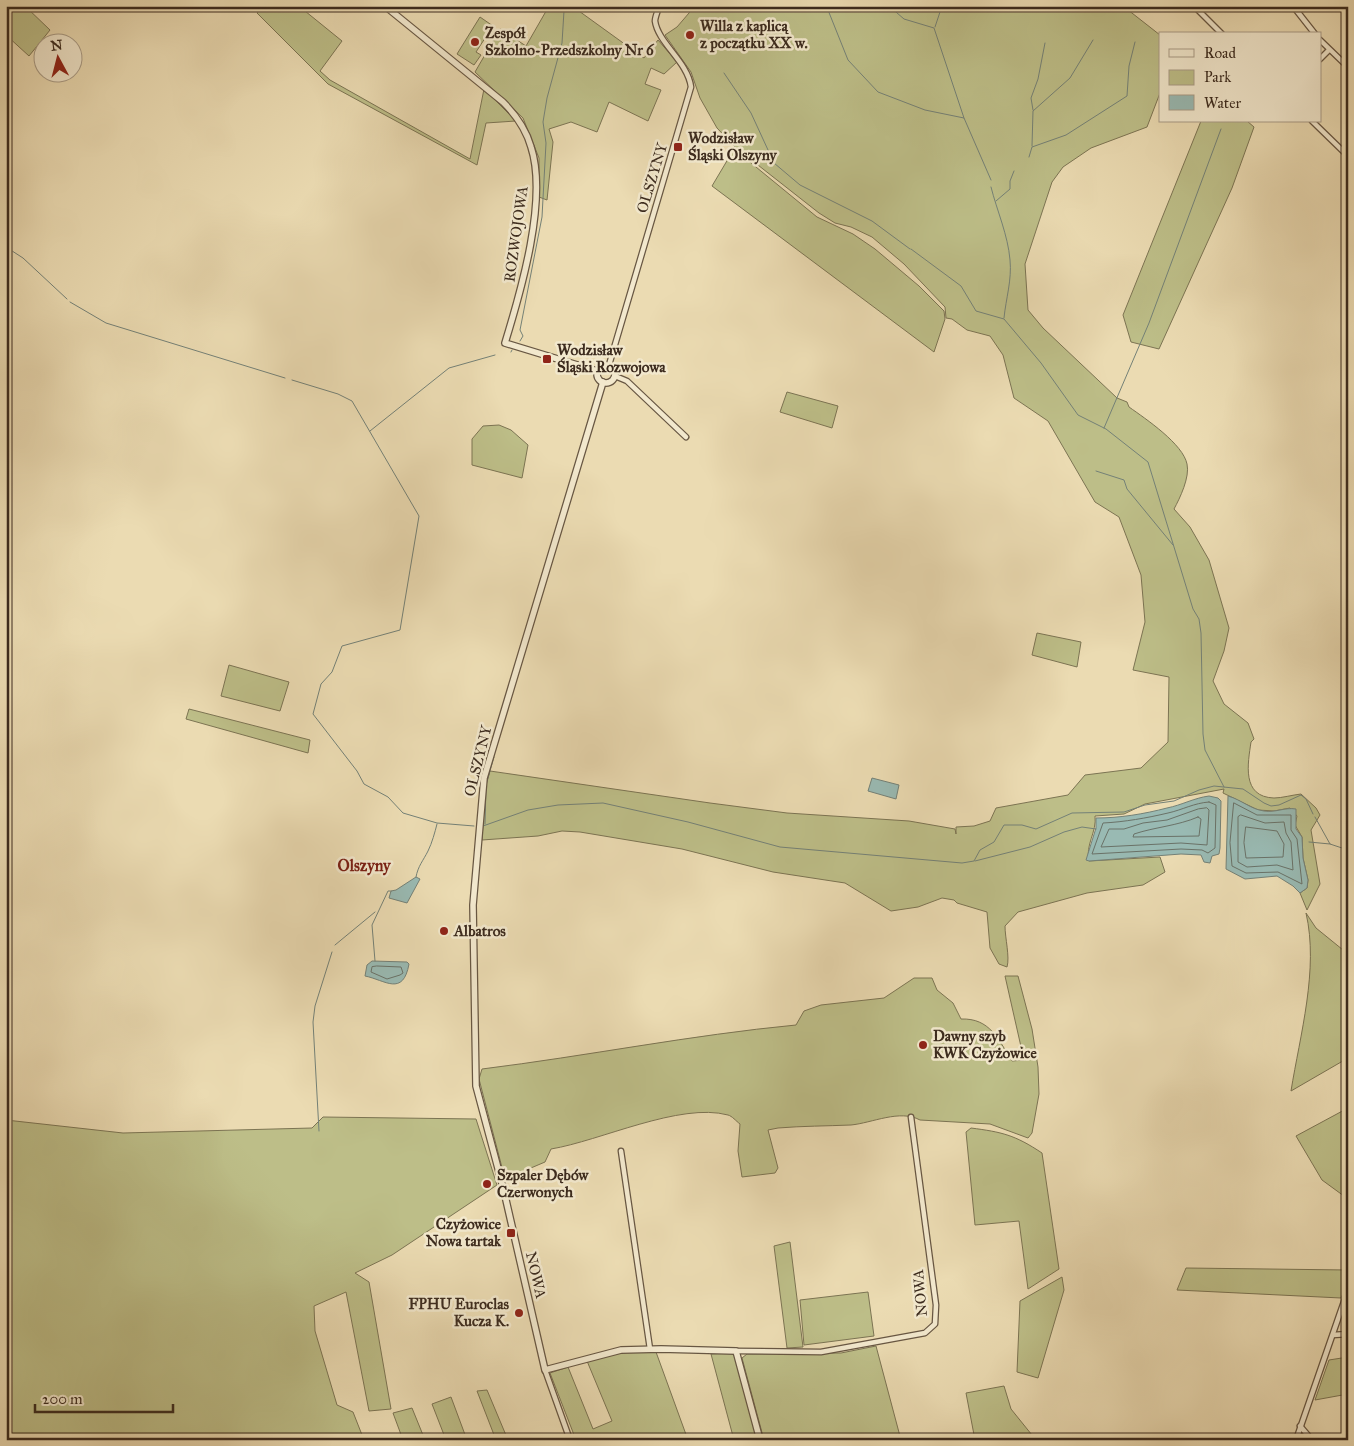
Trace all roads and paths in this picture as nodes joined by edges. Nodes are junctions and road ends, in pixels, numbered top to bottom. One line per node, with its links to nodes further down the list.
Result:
1 (384, 6): 14 (street, ROZWOJOWA)
2 (659, 6): 13 (street, OLSZYNY)
3 (1194, 6): 5 (street)
4 (1294, 6): 6 (street)
5 (1220, 32)
6 (1314, 32)
7 (1322, 42): 8 (street)
8 (1329, 50): 9 (street); 10 (street)
9 (1322, 57)
10 (1348, 67)
11 (1313, 122): 12 (street)
12 (1348, 156)
13 (609, 365): 14 (street); 15 (street)
14 (597, 371): 16 (street)
15 (615, 376): 16 (street); 17 (street)
16 (604, 382): 20 (street, OLSZYNY)
17 (686, 437)
18 (911, 1117): 25 (street, NOWA)
19 (621, 1150): 24 (street)
20 (503, 1187): 26 (street, NOWA)
21 (1348, 1290): 23 (street)
22 (1348, 1334): 23 (street)
23 (1333, 1335): 27 (street)
24 (650, 1349): 25 (street, NOWA); 26 (street, NOWA)
25 (736, 1351): 29 (street)
26 (546, 1370): 28 (street, NOWA)
27 (1300, 1426): 30 (street); 31 (street)
28 (570, 1440)
29 (760, 1440)
30 (1296, 1440)
31 (1312, 1440)

